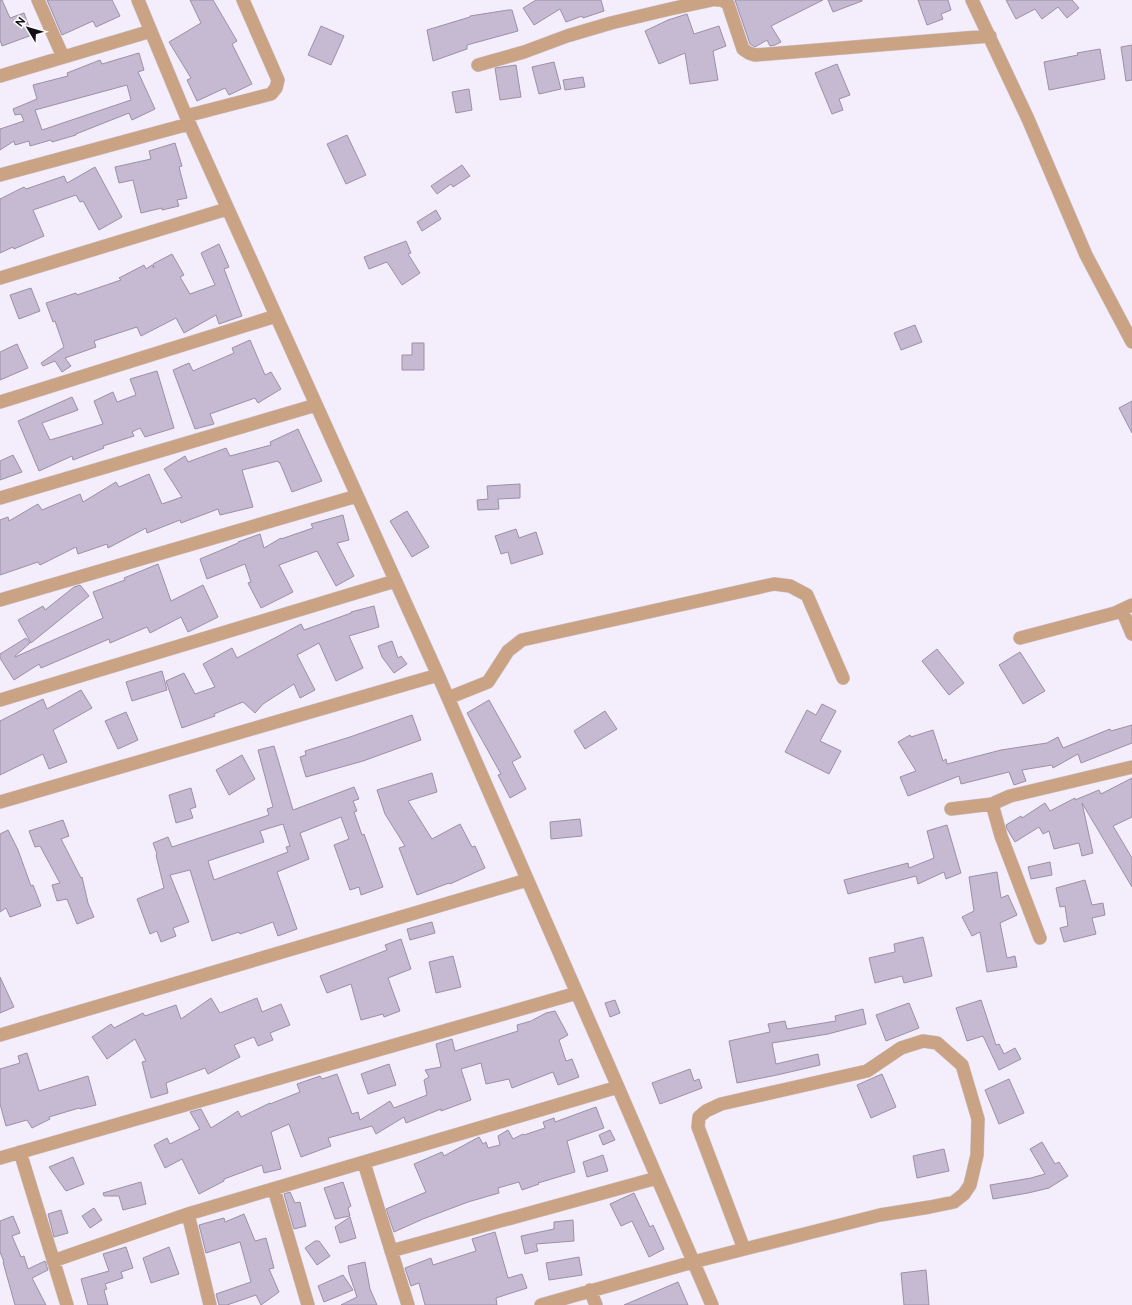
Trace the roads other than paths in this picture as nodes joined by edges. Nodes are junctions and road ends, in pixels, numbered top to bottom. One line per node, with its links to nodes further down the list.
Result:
1 (38, 0): 9 (street)
2 (138, 0): 7 (street)
3 (243, 0): 12 (street)
4 (712, 0): 10 (street)
5 (717, 0): 8 (street)
6 (972, 0): 8 (street)
7 (151, 31): 9 (street); 12 (street)
8 (990, 36): 17 (street)
9 (62, 57): 11 (street)
10 (478, 65)
11 (0, 76)
12 (187, 120): 13 (street); 14 (street)
13 (0, 175)
14 (227, 209): 15 (street); 16 (street)
15 (0, 278)
16 (276, 316): 18 (street); 19 (street)
17 (1132, 342)
18 (0, 402)
19 (316, 405): 20 (street); 21 (street)
20 (357, 496): 22 (street); 23 (street)
21 (0, 498)
22 (395, 581): 27 (street); 30 (street)
23 (0, 600)
24 (1127, 608): 25 (street); 26 (street)
25 (1132, 634)
26 (1020, 638)
27 (438, 675): 29 (street); 32 (street)
28 (843, 678): 29 (street)
29 (448, 698): 35 (street)
30 (0, 700)
31 (1132, 767): 33 (street)
32 (0, 801)
33 (992, 804): 34 (street); 36 (street)
34 (951, 809)
35 (527, 880): 37 (street); 38 (street)
36 (1040, 938)
37 (577, 993): 39 (street); 40 (street)
38 (0, 1035)
39 (618, 1087): 42 (street); 43 (street)
40 (20, 1152): 41 (street); 48 (street)
41 (0, 1158)
42 (364, 1163): 44 (street); 47 (street)
43 (657, 1178): 47 (street); 49 (street)
44 (274, 1189): 45 (street); 53 (street)
45 (188, 1214): 48 (street); 52 (street)
46 (744, 1249): 46 (street); 49 (street)
47 (391, 1251): 54 (street)
48 (53, 1261): 51 (street)
49 (693, 1262): 50 (street); 57 (street)
50 (590, 1290): 55 (street); 56 (street)
51 (67, 1305)
52 (210, 1305)
53 (308, 1305)
54 (408, 1305)
55 (540, 1305)
56 (596, 1305)
57 (712, 1305)

